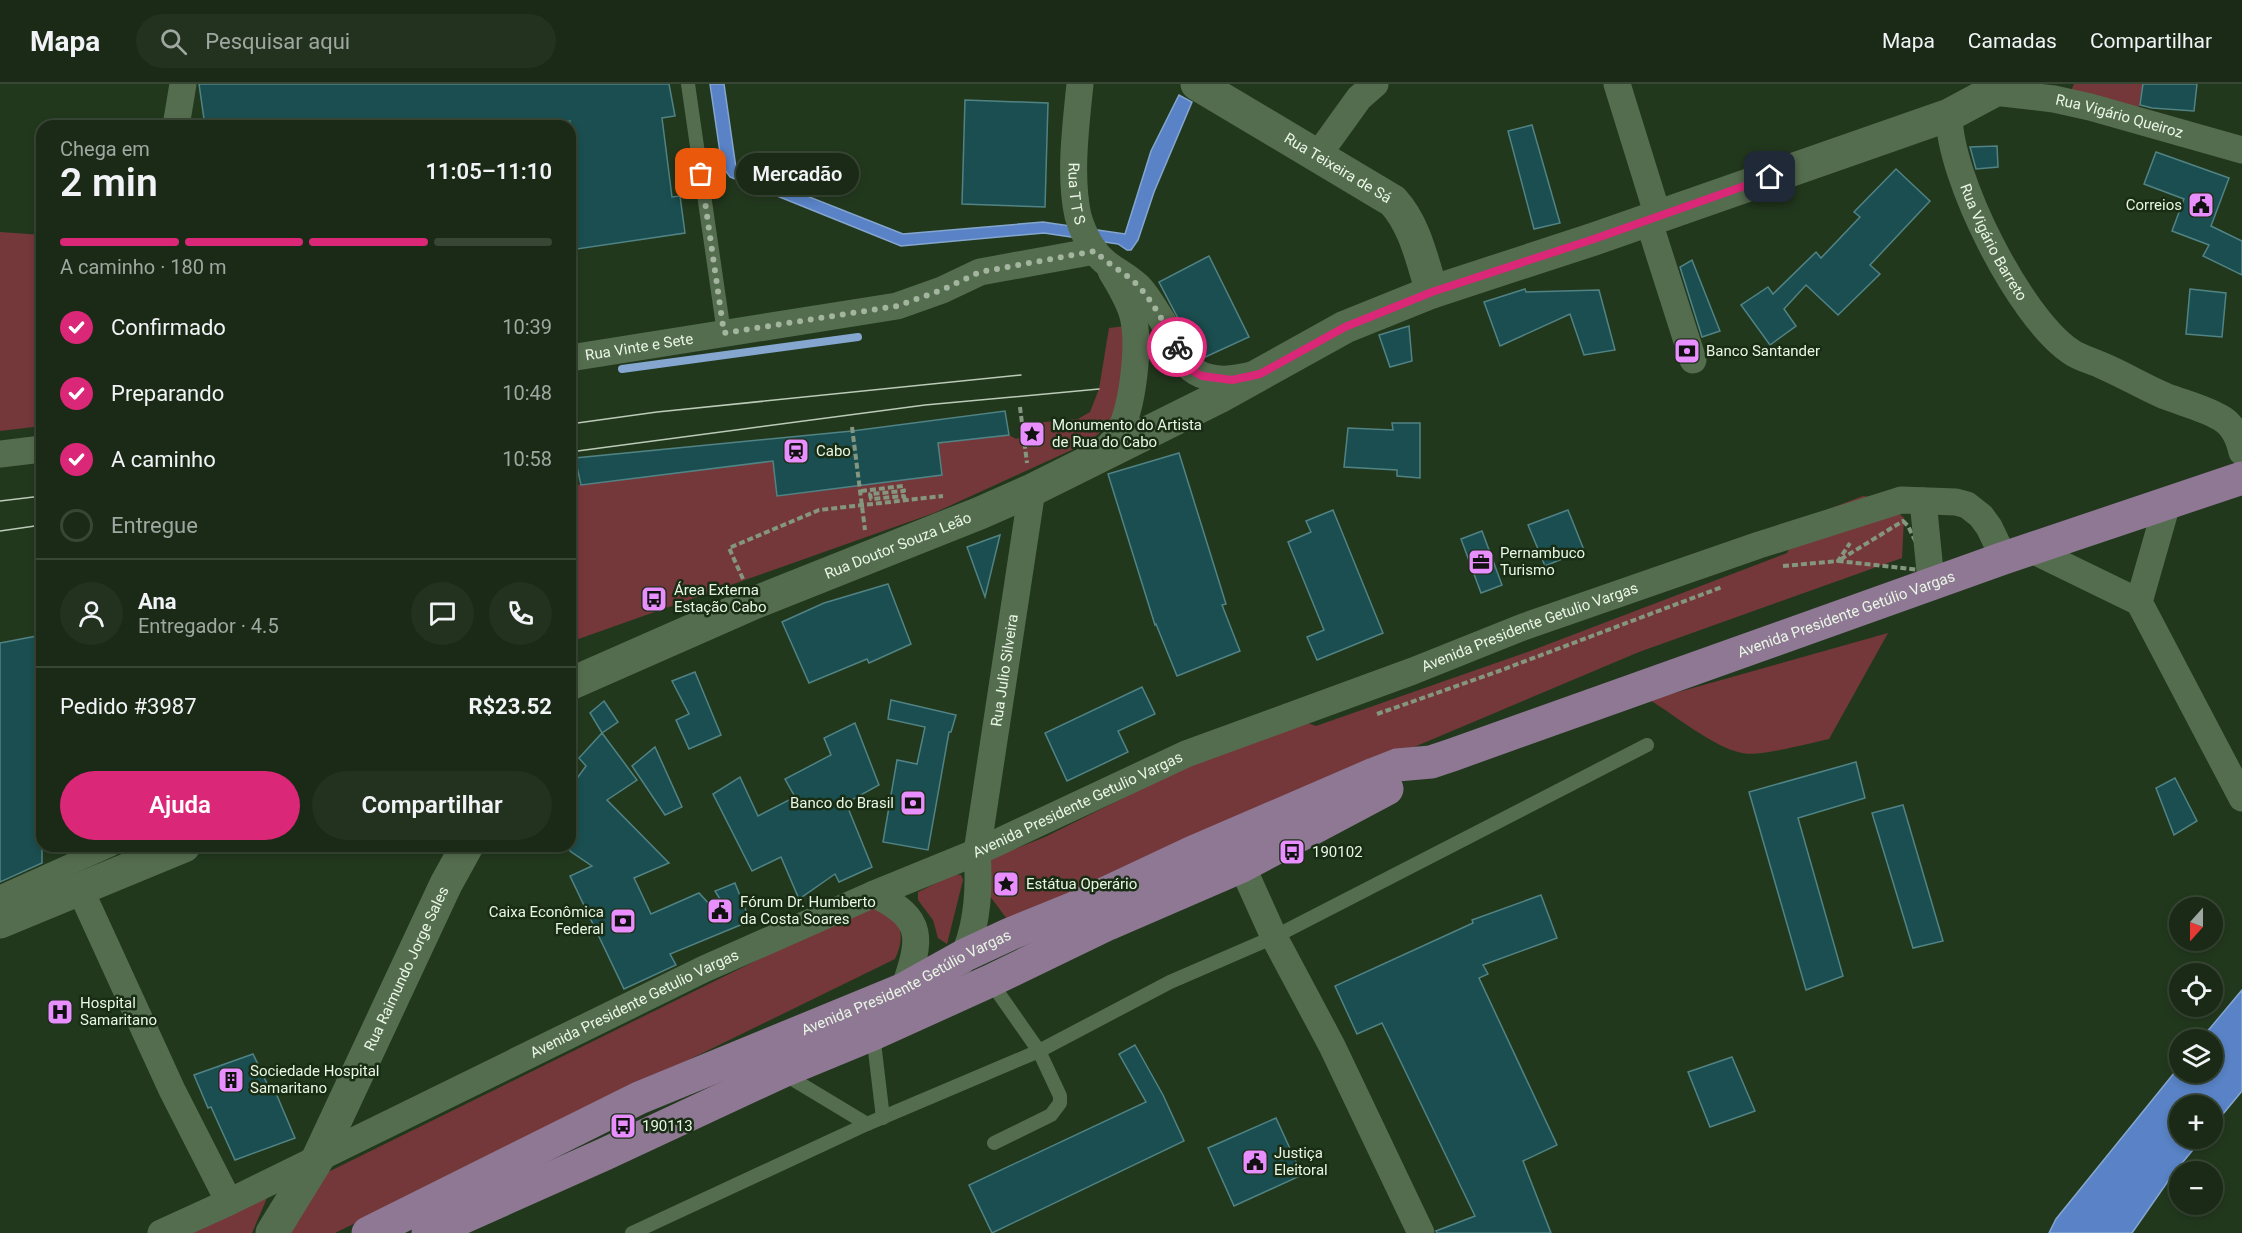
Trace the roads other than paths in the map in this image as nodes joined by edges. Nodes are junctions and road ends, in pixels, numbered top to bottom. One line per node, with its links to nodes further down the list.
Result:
1 (183, 84): 9 (street)
2 (688, 84): 15 (lane)
3 (1080, 84): 13 (street, Rua T T S)
4 (1197, 84): 11 (street, Rua Teixeira de Sá)
5 (1375, 84): 11 (street)
6 (1617, 84): 12 (street)
7 (2001, 88): 8 (street, Rua Doutor Souza Leão); 10 (street, Rua Vigário Queiroz)
8 (1948, 116): 12 (street, Rua Doutor Souza Leão); 20 (street, Rua Vigário Barreto)
9 (177, 120)
10 (2242, 150)
11 (1318, 155): 14 (street, Rua Teixeira de Sá)
12 (1653, 218): 14 (street, Rua Doutor Souza Leão); 17 (street)
13 (1100, 257): 15 (street, Rua Vinte e Sete); 18 (street, Rua T T S); 22 (street)
14 (1432, 292): 18 (street, Rua Doutor Souza Leão)
15 (724, 333): 16 (street, Rua Vinte e Sete)
16 (576, 357)
17 (1693, 360)
18 (1260, 374): 22 (street, Rua Doutor Souza Leão)
19 (36, 450): 21 (street)
20 (2242, 452)
21 (0, 454)
22 (1099, 457): 24 (street, Rua Doutor Souza Leão)
23 (2242, 478): 26 (main road, Avenida Presidente Getúlio Vargas)
24 (1030, 479): 30 (street, Rua Doutor Souza Leão); 37 (street, Rua Julio Silveira)
25 (1923, 501): 27 (street, Avenida Presidente Getulio Vargas); 28 (street); 37 (street, Avenida Presidente Getulio Vargas)
26 (2167, 504): 27 (main road, Avenida Presidente Getúlio Vargas); 29 (street)
27 (2018, 554): 28 (main road, Avenida Presidente Getúlio Vargas); 29 (street)
28 (1929, 579): 32 (main road, Avenida Presidente Getúlio Vargas)
29 (2139, 602): 33 (street)
30 (576, 681)
31 (1647, 746): 43 (lane)
32 (1452, 755): 38 (main road, Avenida Presidente Getúlio Vargas); 44 (main road, Avenida Presidente Getúlio Vargas)
33 (2242, 798)
34 (98, 852): 41 (street)
35 (169, 852): 39 (street)
36 (464, 852): 54 (street, Rua Raimundo Jorge Sales)
37 (977, 852): 40 (street, Avenida Presidente Getulio Vargas); 44 (street, Rua Julio Silveira)
38 (1242, 866): 43 (street); 45 (main road, Avenida Presidente Getúlio Vargas)
39 (80, 889): 42 (street); 55 (street)
40 (874, 894): 46 (street); 54 (street, Avenida Presidente Getulio Vargas)
41 (0, 896)
42 (0, 922)
43 (1274, 937): 49 (lane); 61 (street)
44 (965, 955): 46 (main road, Avenida Presidente Getúlio Vargas); 47 (street, Rua Julio Silveira)
45 (990, 981): 47 (main road, Avenida Presidente Getúlio Vargas); 49 (lane)
46 (904, 989): 58 (main road, Avenida Presidente Getúlio Vargas)
47 (935, 1006): 48 (main road, Avenida Presidente Getúlio Vargas)
48 (873, 1034): 50 (main road, Avenida Presidente Getúlio Vargas); 51 (lane)
49 (1039, 1051): 51 (lane); 53 (lane)
50 (781, 1072): 52 (lane); 59 (main road, Avenida Presidente Getúlio Vargas)
51 (883, 1118): 52 (lane)
52 (867, 1124): 60 (lane)
53 (994, 1143)
54 (318, 1158): 55 (street, Avenida Presidente Getulio Vargas); 57 (street, Rua Raimundo Jorge Sales)
55 (229, 1202): 56 (street, Avenida Presidente Getulio Vargas)
56 (161, 1233)
57 (272, 1233)
58 (368, 1233)
59 (428, 1233)
60 (632, 1233)
61 (1421, 1233)

